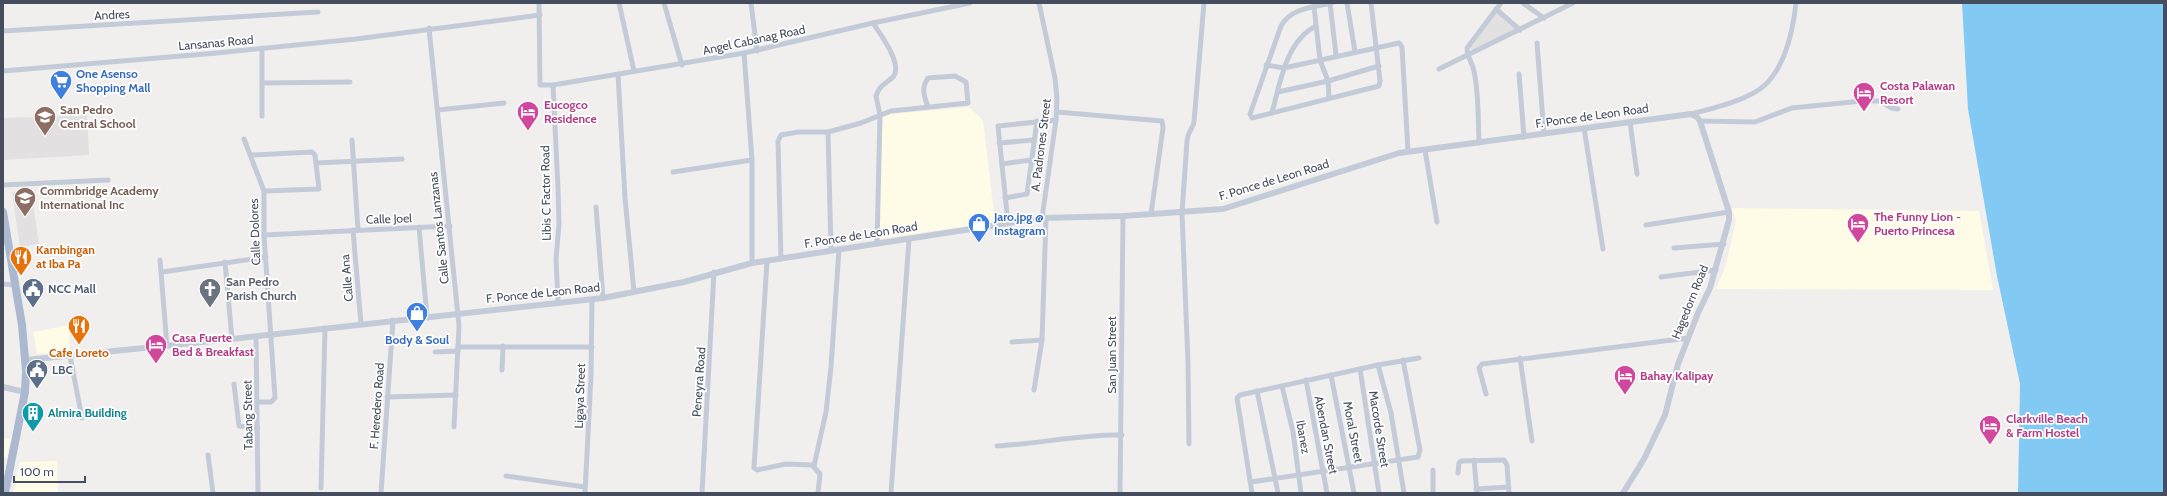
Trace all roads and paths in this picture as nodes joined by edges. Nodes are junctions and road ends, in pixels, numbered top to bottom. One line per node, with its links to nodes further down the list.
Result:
1 (539, 3): 20 (street)
2 (619, 3): 42 (street)
3 (664, 3): 36 (street)
4 (750, 3): 30 (street)
5 (939, 3): 18 (street)
6 (970, 3): 18 (street, Angel Cabanag Road)
7 (1039, 3): 55 (street, A. Padrones Street)
8 (1204, 3): 91 (street)
9 (1331, 3): 16 (street); 33 (street)
10 (1347, 3): 31 (street)
11 (1372, 3): 28 (street)
12 (1501, 3): 17 (street)
13 (1523, 3): 21 (street)
14 (1796, 3): 58 (street)
15 (1569, 4): 21 (street)
16 (1314, 7): 23 (street); 37 (street)
17 (1496, 9): 25 (street); 34 (street)
18 (940, 10): 22 (street, Angel Cabanag Road)
19 (318, 12): 26 (street, Andres)
20 (540, 15): 24 (street, Lansanas Road); 48 (street, Angel Cabanag Road)
21 (1544, 18): 25 (street)
22 (873, 23): 30 (street, Angel Cabanag Road); 57 (street)
23 (1316, 26): 35 (street); 39 (street)
24 (430, 28): 29 (street, Lansanas Road); 54 (street, Calle Santos Lanzanas)
25 (1520, 30): 34 (street)
26 (3, 31)
27 (1537, 43): 66 (street)
28 (1377, 46): 31 (street); 38 (street); 74 (street)
29 (262, 48): 41 (street, Lansanas Road); 47 (street)
30 (757, 51): 32 (street, Angel Cabanag Road)
31 (1354, 52): 33 (street)
32 (744, 54): 36 (street, Angel Cabanag Road); 77 (street)
33 (1336, 55): 35 (street)
34 (1467, 55): 40 (street); 72 (street)
35 (1320, 60): 39 (street); 45 (street)
36 (682, 65): 42 (street, Angel Cabanag Road)
37 (1266, 65): 39 (street); 56 (street)
38 (1378, 66): 45 (street); 50 (street)
39 (1284, 68): 49 (street)
40 (1439, 68)
41 (3, 71)
42 (634, 71): 43 (street, Angel Cabanag Road)
43 (618, 74): 48 (street, Angel Cabanag Road); 122 (street)
44 (1519, 74): 67 (street)
45 (1328, 81): 49 (street); 50 (street)
46 (350, 82): 47 (street)
47 (262, 84): 59 (street)
48 (553, 85): 125 (street, Libis C Factor Road)
49 (1278, 92): 56 (street)
50 (1329, 98): 56 (street)
51 (504, 104): 54 (street)
52 (928, 107): 52 (street); 57 (street)
53 (1898, 109): 62 (street)
54 (438, 110): 97 (street, Calle Santos Lanzanas)
55 (1057, 112): 60 (street, A. Padrones Street); 92 (street)
56 (1272, 113)
57 (880, 115): 65 (street); 104 (street)
58 (1692, 115): 62 (street, Hagedorn Road); 63 (street, F. Ponce de Leon Road)
59 (262, 116)
60 (1056, 120): 61 (street); 94 (street, A. Padrones Street)
61 (1037, 121): 70 (street); 71 (street)
62 (1700, 121): 90 (street, Hagedorn Road)
63 (1630, 122): 64 (street, F. Ponce de Leon Road); 83 (street)
64 (1584, 128): 66 (street, F. Ponce de Leon Road); 108 (street)
65 (828, 132): 109 (street); 111 (street)
66 (1544, 134): 67 (street, F. Ponce de Leon Road)
67 (1524, 137): 72 (street, F. Ponce de Leon Road)
68 (244, 139): 75 (street, Calle Dolores)
69 (352, 140): 79 (street, Calle Ana)
70 (1034, 140): 71 (street); 78 (street)
71 (999, 143): 81 (street)
72 (1478, 143): 73 (street, F. Ponce de Leon Road)
73 (1425, 150): 74 (street, F. Ponce de Leon Road); 95 (street)
74 (1408, 151): 91 (street, F. Ponce de Leon Road)
75 (252, 156): 80 (street); 86 (street, Calle Dolores)
76 (402, 159): 79 (street)
77 (752, 160): 82 (street); 115 (street)
78 (1031, 160): 81 (street); 87 (street)
79 (354, 161): 80 (street); 101 (street, Calle Ana)
80 (316, 163): 86 (street)
81 (1002, 164): 87 (street)
82 (673, 172)
83 (1637, 174)
84 (108, 180): 85 (street)
85 (3, 185)
86 (264, 191): 102 (street, Calle Dolores)
87 (1005, 198): 96 (street)
88 (596, 207): 123 (street)
89 (3, 212): 100 (main road)
90 (1728, 212): 98 (street); 105 (street, Hagedorn Road)
91 (1182, 213): 92 (street, F. Ponce de Leon Road); 167 (street)
92 (1151, 214): 93 (street, F. Ponce de Leon Road)
93 (1124, 216): 94 (street, F. Ponce de Leon Road); 165 (street, San Juan Street)
94 (1044, 218): 96 (street, F. Ponce de Leon Road); 135 (street, A. Padrones Street)
95 (1437, 222)
96 (1008, 223): 103 (street, F. Ponce de Leon Road)
97 (450, 226): 99 (street, Calle Joel); 126 (street, Calle Santos Lanzanas)
98 (1646, 226)
99 (419, 228): 101 (street, Calle Joel); 127 (street)
100 (4, 230): 121 (main road)
101 (356, 230): 102 (street, Calle Joel); 129 (street, Calle Ana)
102 (264, 235): 110 (street, Calle Dolores)
103 (909, 239): 104 (street, F. Ponce de Leon Road); 192 (street)
104 (877, 244): 107 (street, F. Ponce de Leon Road)
105 (1724, 244): 106 (street); 116 (street, Hagedorn Road)
106 (1674, 248)
107 (839, 249): 109 (street, F. Ponce de Leon Road); 173 (street)
108 (1602, 249)
109 (831, 250): 111 (street, F. Ponce de Leon Road)
110 (266, 257): 114 (street); 131 (street, Calle Dolores)
111 (781, 259): 113 (street, F. Ponce de Leon Road)
112 (160, 260): 117 (street)
113 (767, 261): 115 (street, F. Ponce de Leon Road); 173 (street)
114 (225, 262): 117 (street); 134 (street)
115 (752, 263): 118 (street, F. Ponce de Leon Road)
116 (1716, 270): 119 (street); 133 (street, Hagedorn Road)
117 (162, 272): 137 (street)
118 (714, 272): 122 (street, F. Ponce de Leon Road); 190 (street, Peneyra Road)
119 (1661, 276)
120 (3, 284): 121 (street)
121 (15, 285): 145 (main road)
122 (634, 292): 123 (street, F. Ponce de Leon Road)
123 (603, 298): 124 (street, F. Ponce de Leon Road)
124 (592, 299): 125 (street, F. Ponce de Leon Road); 139 (street, Ligaya Street)
125 (558, 302): 126 (street, F. Ponce de Leon Road)
126 (458, 314): 127 (street, F. Ponce de Leon Road); 140 (street, Calle Santos Lanzanas)
127 (427, 317): 128 (street, F. Ponce de Leon Road)
128 (394, 320): 129 (street, F. Ponce de Leon Road); 160 (street, F. Heredero Road)
129 (361, 324): 130 (street, F. Ponce de Leon Road)
130 (325, 328): 131 (street, F. Ponce de Leon Road); 183 (street)
131 (272, 334): 132 (street, F. Ponce de Leon Road); 161 (street, Calle Dolores)
132 (256, 336): 134 (street, F. Ponce de Leon Road); 161 (street, Tabang Street)
133 (1688, 338): 144 (street); 203 (street, Hagedorn Road)
134 (232, 339): 137 (street, F. Ponce de Leon Road)
135 (1042, 340): 136 (street); 155 (street, A. Padrones Street)
136 (1012, 342)
137 (168, 346): 142 (street, F. Ponce de Leon Road)
138 (503, 346): 139 (street); 140 (street); 149 (street)
139 (592, 347): 184 (street, Ligaya Street)
140 (458, 349): 141 (street); 159 (street, Calle Santos Lanzanas)
141 (435, 352)
142 (70, 356): 145 (street, F. Ponce de Leon Road); 162 (street)
143 (1419, 358): 146 (street)
144 (1520, 358): 158 (street); 166 (street)
145 (26, 360): 157 (main road)
146 (1403, 360): 147 (street); 170 (street)
147 (1378, 365): 148 (street); 170 (street)
148 (1360, 369): 150 (street); 172 (street, Macorde Street)
149 (502, 370)
150 (1331, 375): 151 (street); 174 (street, Moral Street)
151 (1306, 380): 153 (street); 176 (street, Abendan Street)
152 (234, 384): 164 (street)
153 (1282, 386): 156 (street); 178 (street, Ibanez)
154 (3, 387): 157 (street)
155 (1034, 390)
156 (1257, 391): 180 (street); 181 (street)
157 (25, 392): 186 (main road)
158 (1486, 394)
159 (456, 395): 160 (street); 163 (street, Calle Santos Lanzanas)
160 (387, 397): 189 (street, F. Heredero Road)
161 (258, 402): 164 (street, Tabang Street)
162 (82, 418)
163 (454, 427)
164 (258, 428): 188 (street, Tabang Street)
165 (1122, 435): 168 (street); 193 (street, San Juan Street)
166 (1532, 441)
167 (1189, 444)
168 (997, 446)
169 (208, 455): 187 (street)
170 (1398, 460): 172 (street); 200 (street)
171 (1474, 460): 177 (street); 182 (street); 185 (street)
172 (1375, 463): 174 (street); 199 (street, Macorde Street)
173 (814, 466): 191 (street)
174 (1350, 467): 176 (street); 198 (street, Moral Street)
175 (1433, 470): 201 (street)
176 (1323, 471): 178 (street); 197 (street, Abendan Street)
177 (1458, 473)
178 (1299, 475): 180 (street); 196 (street, Ibanez)
179 (506, 476): 184 (street)
180 (1276, 477): 181 (street); 195 (street)
181 (1251, 482): 194 (street)
182 (1508, 487): 185 (street); 202 (street)
183 (321, 488)
184 (585, 490)
185 (1476, 491)
186 (5, 493)
187 (213, 493)
188 (258, 493)
189 (381, 493)
190 (702, 493)
191 (818, 493)
192 (891, 493)
193 (1120, 493)
194 (1252, 493)
195 (1278, 493)
196 (1301, 493)
197 (1327, 493)
198 (1354, 493)
199 (1379, 493)
200 (1404, 493)
201 (1433, 493)
202 (1509, 493)
203 (1623, 493)

